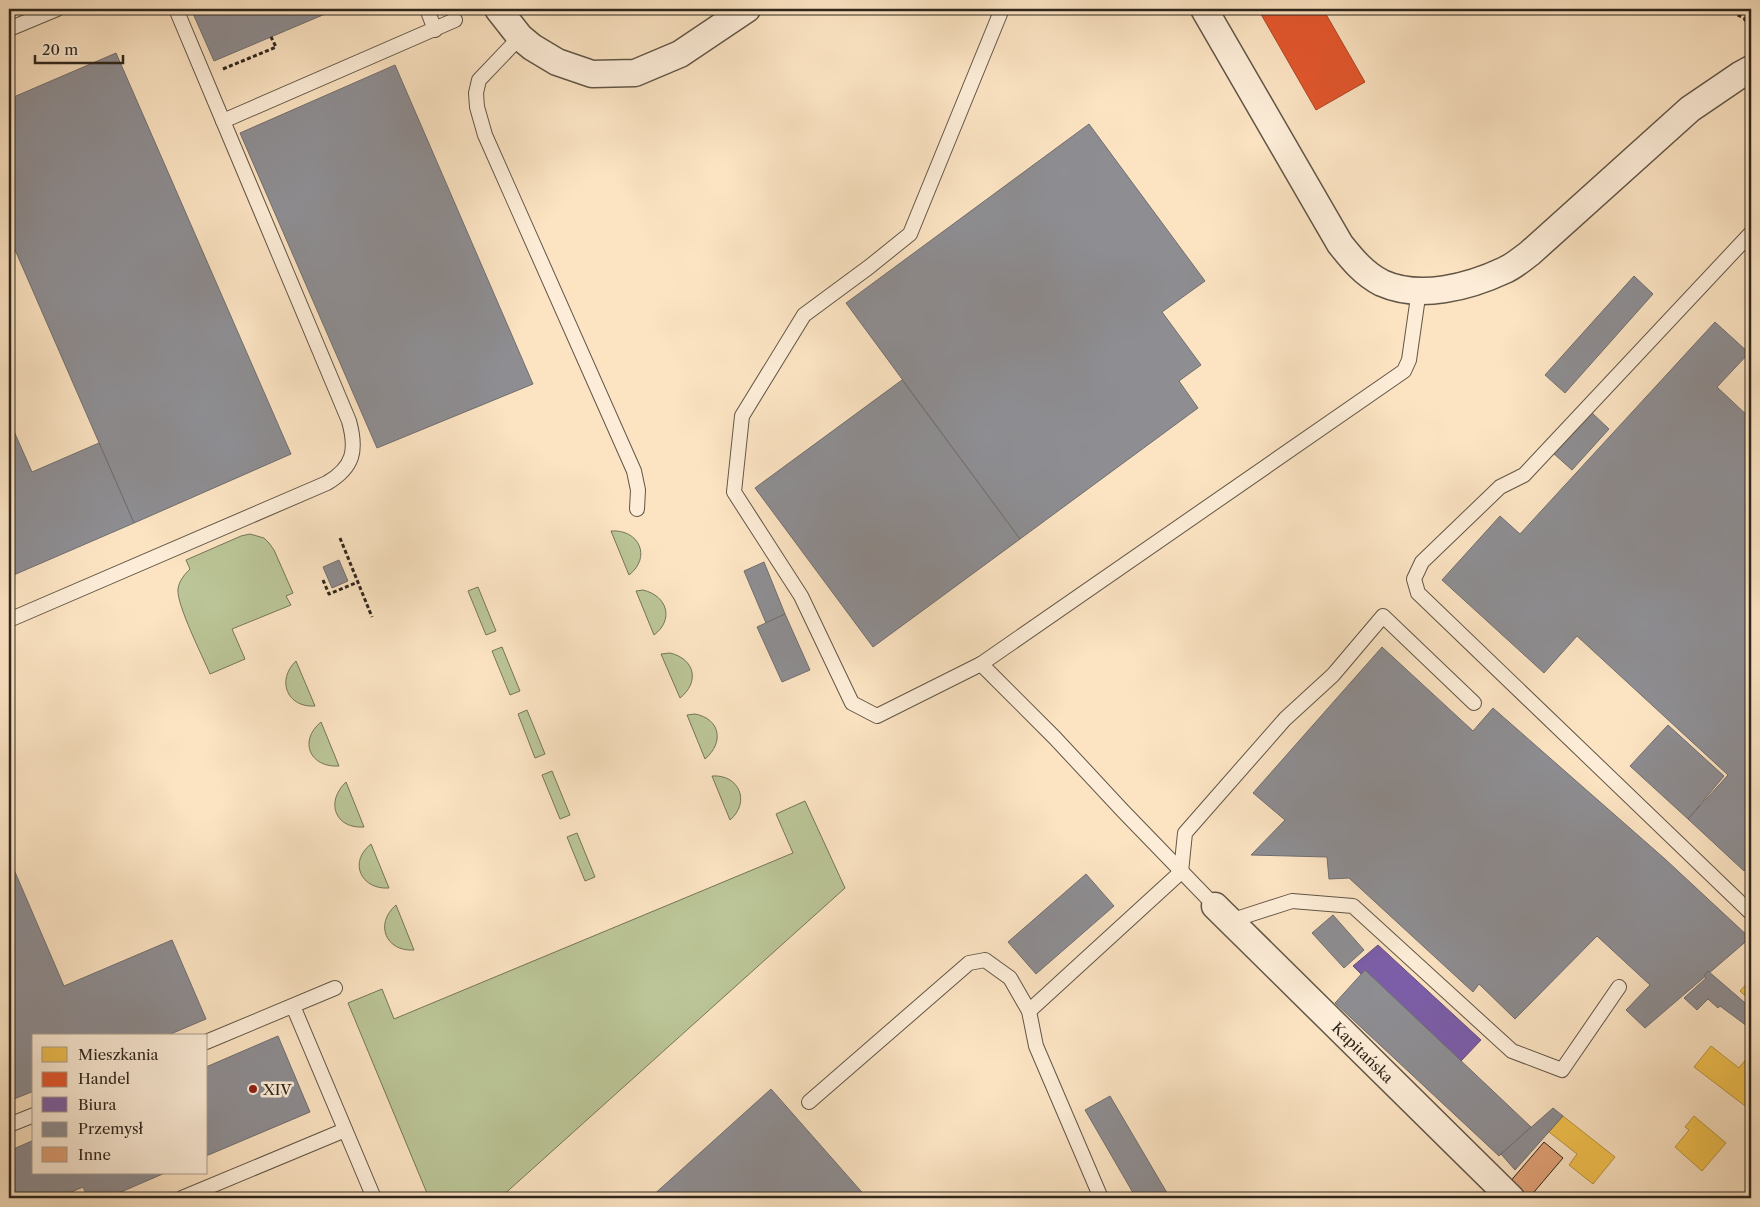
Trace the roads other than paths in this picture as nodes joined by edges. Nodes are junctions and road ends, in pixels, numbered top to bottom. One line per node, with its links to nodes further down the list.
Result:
1 (57, 9): 9 (lane)
2 (176, 9): 13 (lane)
3 (427, 9): 10 (lane)
4 (498, 9): 11 (street)
5 (747, 9): 11 (street)
6 (1002, 9): 18 (lane)
7 (1204, 9): 15 (street)
8 (455, 20): 10 (lane)
9 (9, 29)
10 (435, 30): 13 (lane)
11 (520, 38): 16 (lane)
12 (1751, 70): 15 (street)
13 (223, 122): 17 (lane)
14 (1751, 233): 22 (lane)
15 (1419, 290): 18 (lane)
16 (637, 509)
17 (9, 620)
18 (981, 664): 20 (lane)
19 (1474, 703): 20 (lane)
20 (1181, 872): 21 (lane); 26 (lane)
21 (1222, 913): 24 (lane); 35 (street, Kapitańska)
22 (1751, 913)
23 (335, 988): 25 (lane)
24 (1619, 988)
25 (293, 1006): 27 (lane); 31 (lane)
26 (1029, 1011): 28 (lane); 34 (lane)
27 (208, 1041)
28 (809, 1102)
29 (32, 1115): 30 (lane)
30 (9, 1125)
31 (345, 1130): 32 (lane); 33 (lane)
32 (182, 1198)
33 (374, 1198)
34 (1101, 1198)
35 (1511, 1198)

